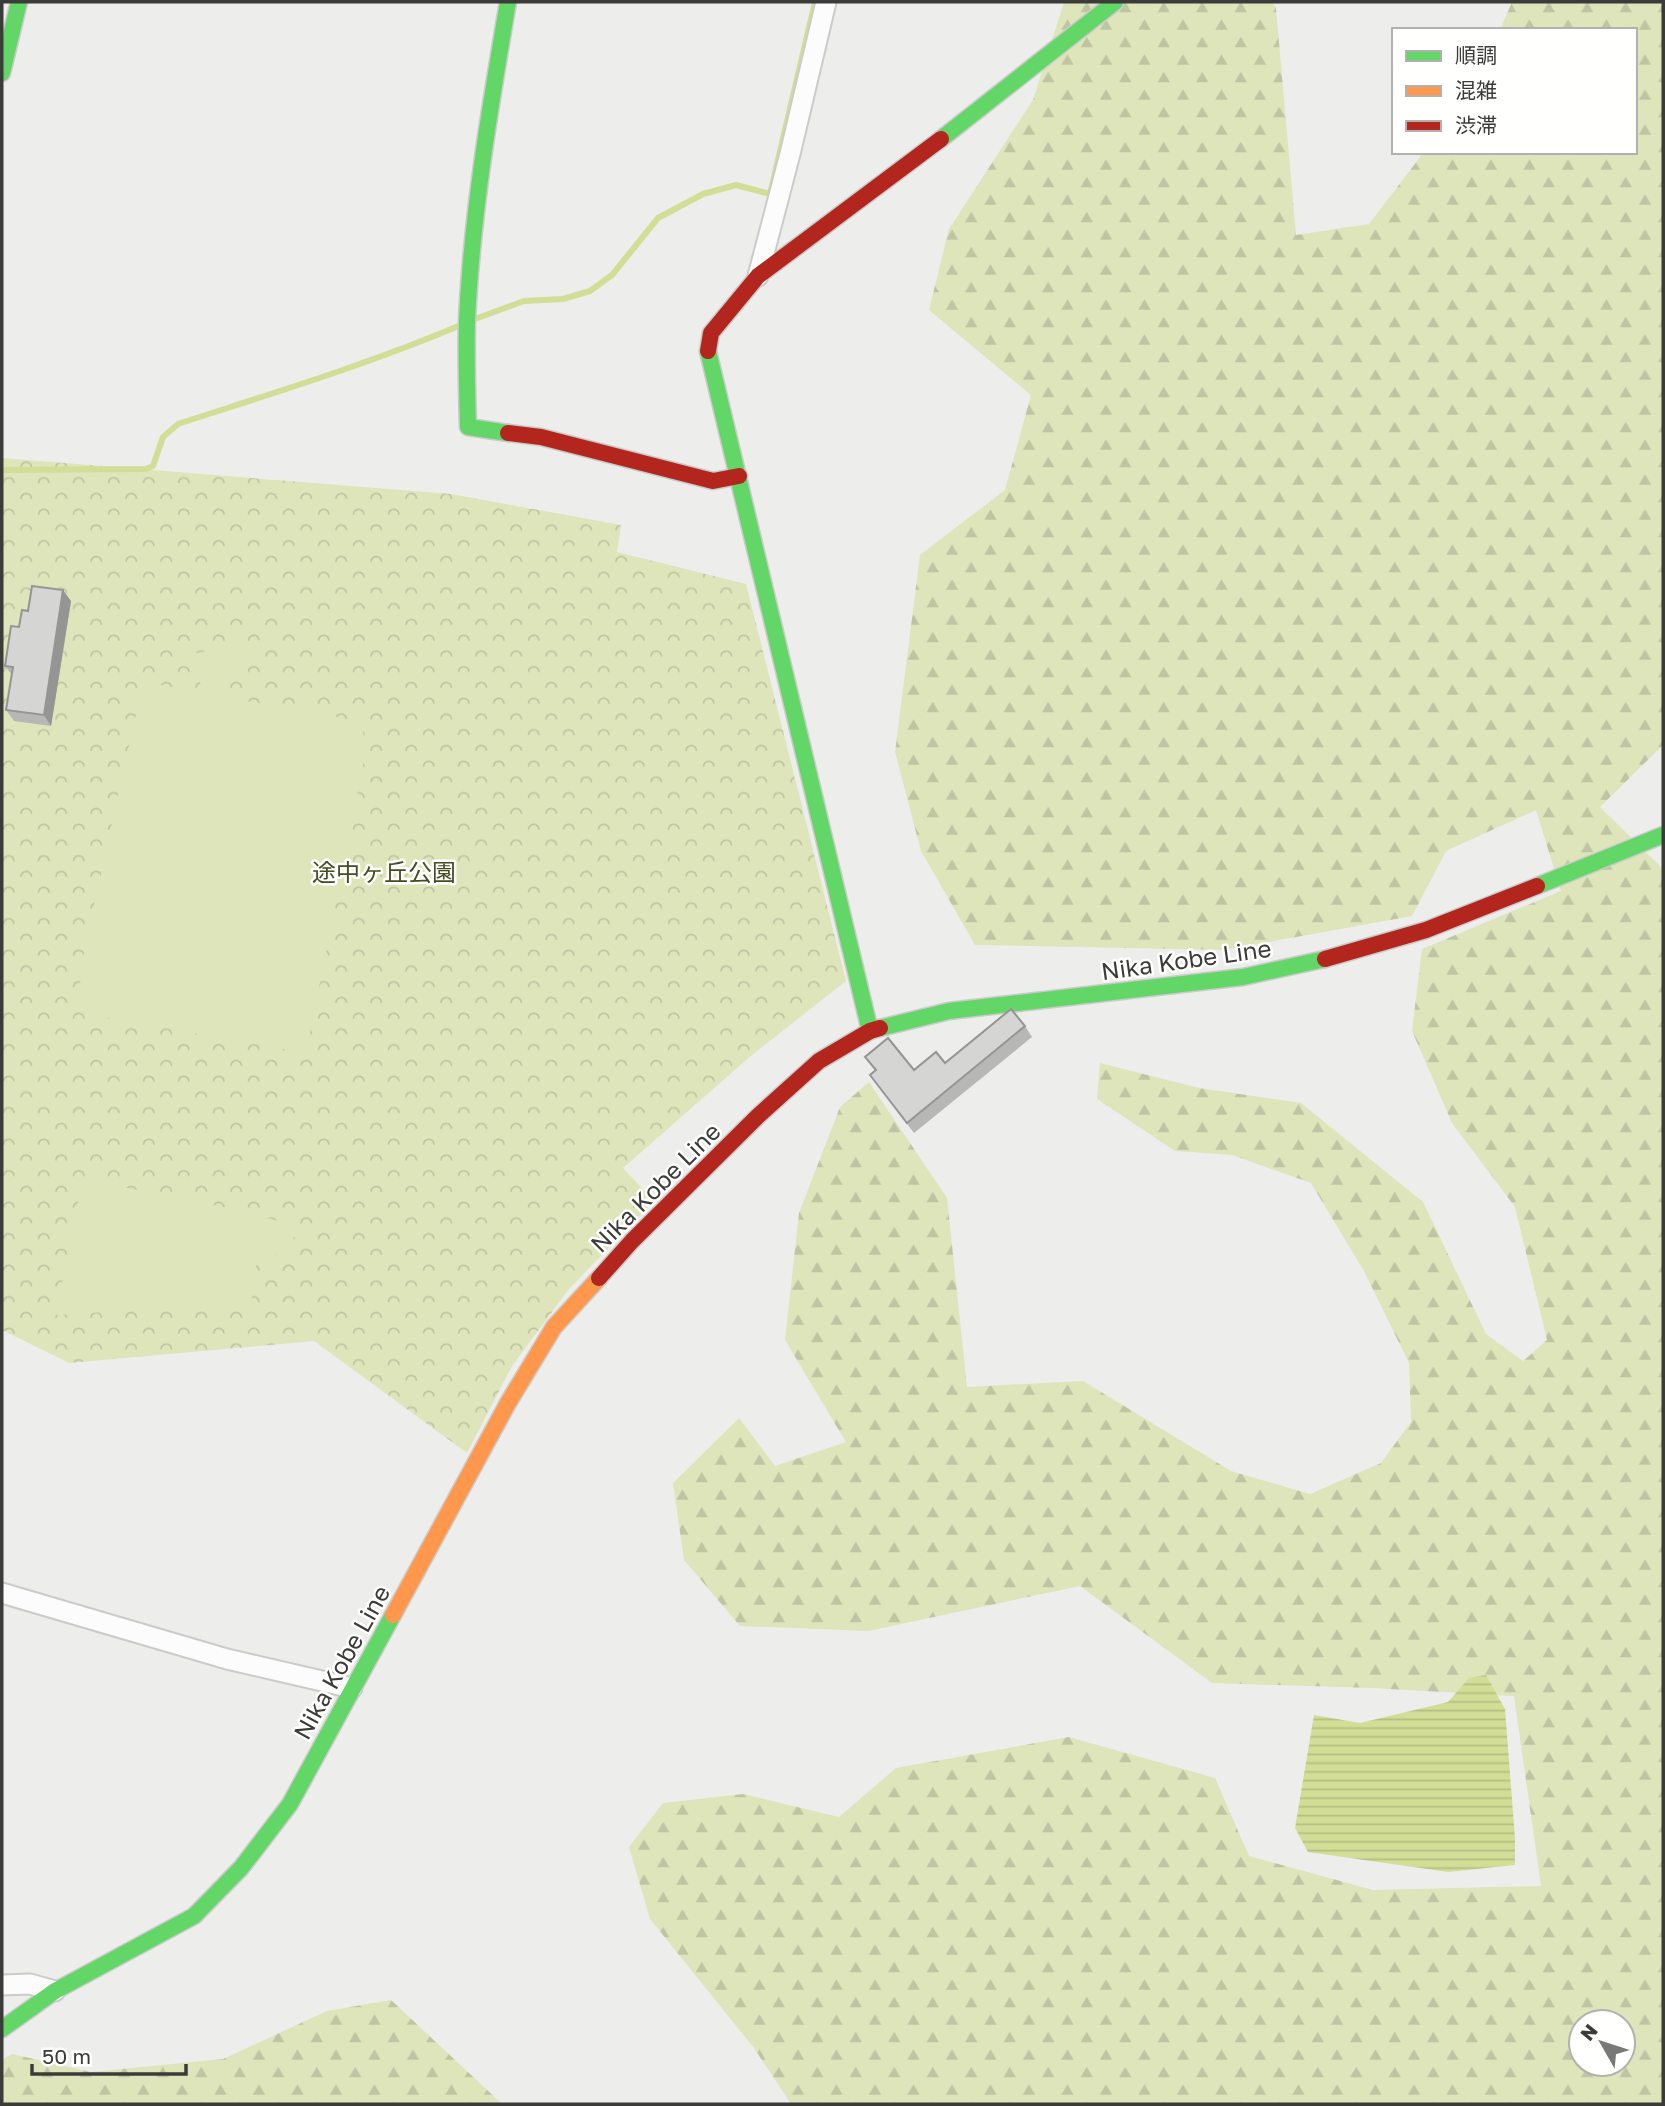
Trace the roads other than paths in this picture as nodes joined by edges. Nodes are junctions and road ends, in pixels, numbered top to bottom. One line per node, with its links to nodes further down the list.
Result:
1 (19, 2): 5 (main road)
2 (508, 2): 7 (main road)
3 (825, 2): 6 (street)
4 (1115, 2): 6 (main road)
5 (2, 72)
6 (758, 276): 7 (main road)
7 (739, 476): 9 (main road)
8 (1663, 835): 9 (main road, Nika Kobe Line)
9 (870, 1031): 11 (main road, Nika Kobe Line)
10 (2, 1593): 11 (street)
11 (352, 1689): 13 (main road, Nika Kobe Line)
12 (2, 1985): 13 (street)
13 (55, 1991): 14 (main road, Nika Kobe Line)
14 (2, 2029)

